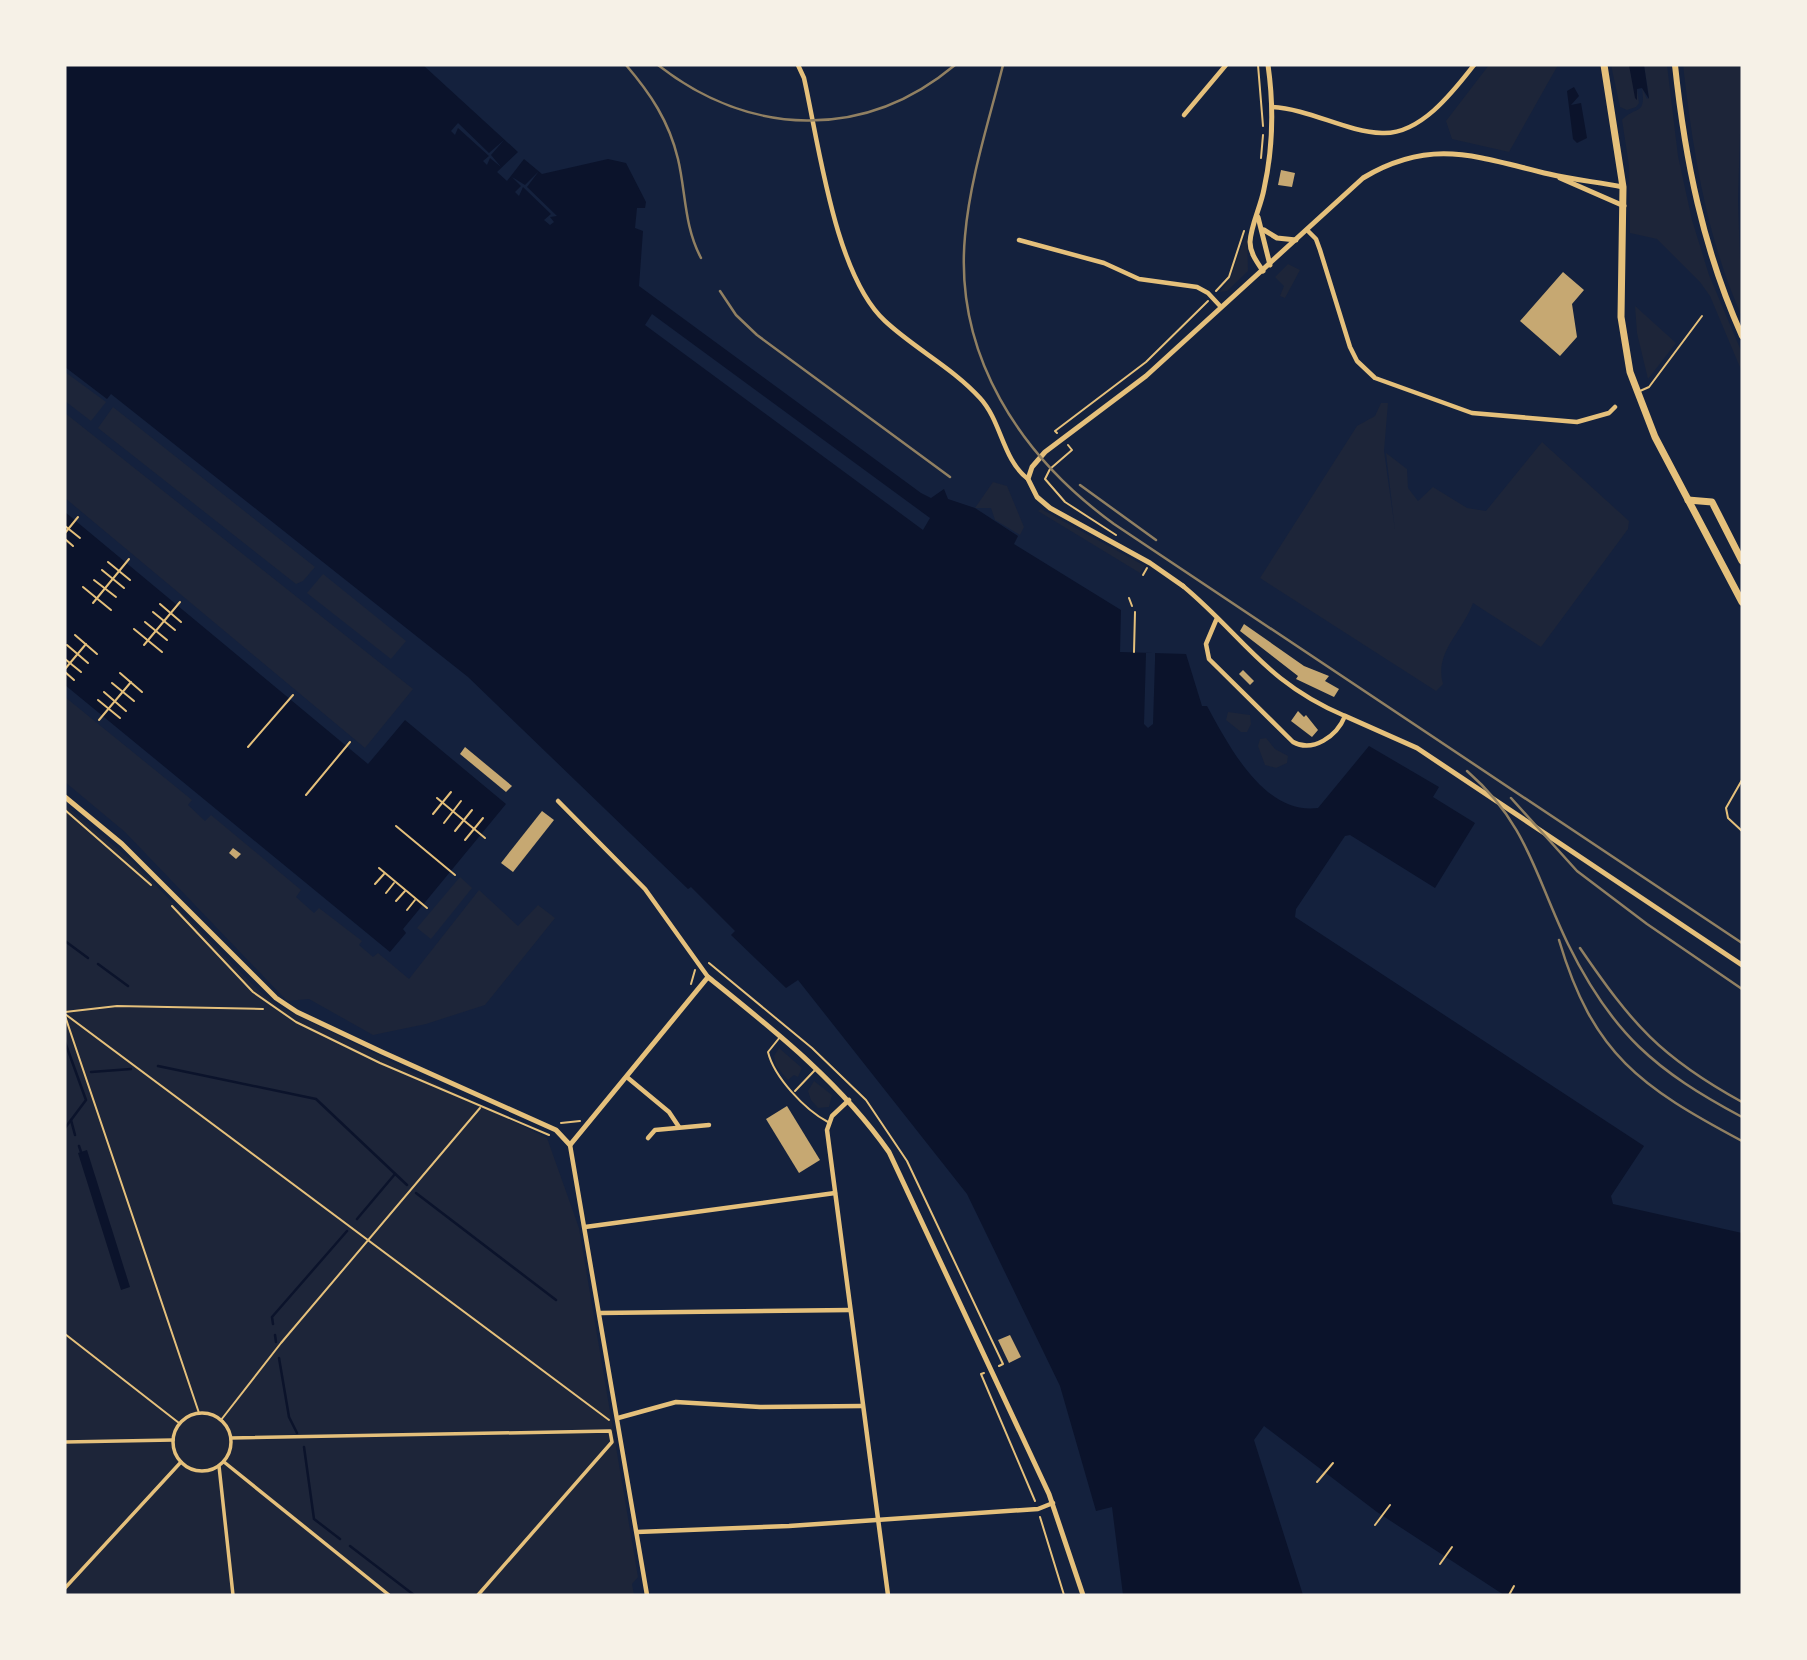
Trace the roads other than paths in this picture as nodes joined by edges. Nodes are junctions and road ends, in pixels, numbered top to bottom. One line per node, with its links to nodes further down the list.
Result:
1 (798, 65): 24 (street)
2 (1226, 65): 8 (street)
3 (1268, 65): 7 (street)
4 (1474, 65): 7 (street)
5 (1604, 65): 10 (highway)
6 (1675, 65): 21 (main road)
7 (1272, 107): 12 (street)
8 (1184, 116)
9 (1553, 175): 10 (street); 11 (street); 14 (street)
10 (1623, 187): 11 (highway)
11 (1625, 206): 22 (highway)
12 (1258, 217): 13 (street); 18 (street)
13 (1261, 228): 16 (street); 17 (street)
14 (1307, 230): 16 (street); 23 (street)
15 (1019, 240): 19 (street)
16 (1296, 240): 17 (street)
17 (1270, 265): 18 (street)
18 (1263, 271): 19 (street)
19 (1221, 307): 24 (street)
20 (1702, 316): 22 (lane)
21 (1742, 336)
22 (1636, 394): 25 (highway)
23 (1615, 407)
24 (1028, 479): 27 (street)
25 (1688, 500): 26 (highway); 28 (highway)
26 (1742, 561)
27 (1183, 586): 30 (street)
28 (1742, 602)
29 (1135, 612): 31 (lane)
30 (1217, 618): 32 (street); 32 (street)
31 (1134, 652)
32 (1345, 716): 37 (street)
33 (1742, 780): 36 (lane)
34 (65, 797): 48 (street)
35 (558, 801): 38 (street)
36 (1742, 831)
37 (1742, 964)
38 (708, 977): 39 (street); 41 (street)
39 (780, 1036): 40 (street); 42 (lane)
40 (817, 1068): 42 (lane); 43 (street)
41 (628, 1078): 46 (street); 48 (street)
42 (794, 1091): 44 (lane)
43 (849, 1099): 44 (street); 61 (street)
44 (829, 1122): 49 (street)
45 (709, 1125): 46 (street)
46 (679, 1127): 47 (street)
47 (648, 1138)
48 (570, 1145): 50 (street)
49 (835, 1193): 50 (street); 51 (street)
50 (585, 1227): 52 (street)
51 (850, 1310): 52 (street); 53 (street)
52 (600, 1313): 54 (street)
53 (862, 1406): 54 (street); 62 (street)
54 (618, 1418): 63 (street)
55 (231, 1438): 56 (street); 59 (street); 67 (street)
56 (173, 1440): 57 (street); 58 (street)
57 (65, 1442)
58 (181, 1462): 60 (street); 64 (street)
59 (224, 1462): 60 (street); 66 (street)
60 (219, 1466): 65 (street)
61 (1052, 1503): 62 (street); 70 (street)
62 (879, 1521): 63 (street); 69 (street)
63 (637, 1532): 68 (street)
64 (65, 1588)
65 (233, 1595)
66 (389, 1595)
67 (478, 1595)
68 (647, 1595)
69 (888, 1595)
70 (1083, 1595)

